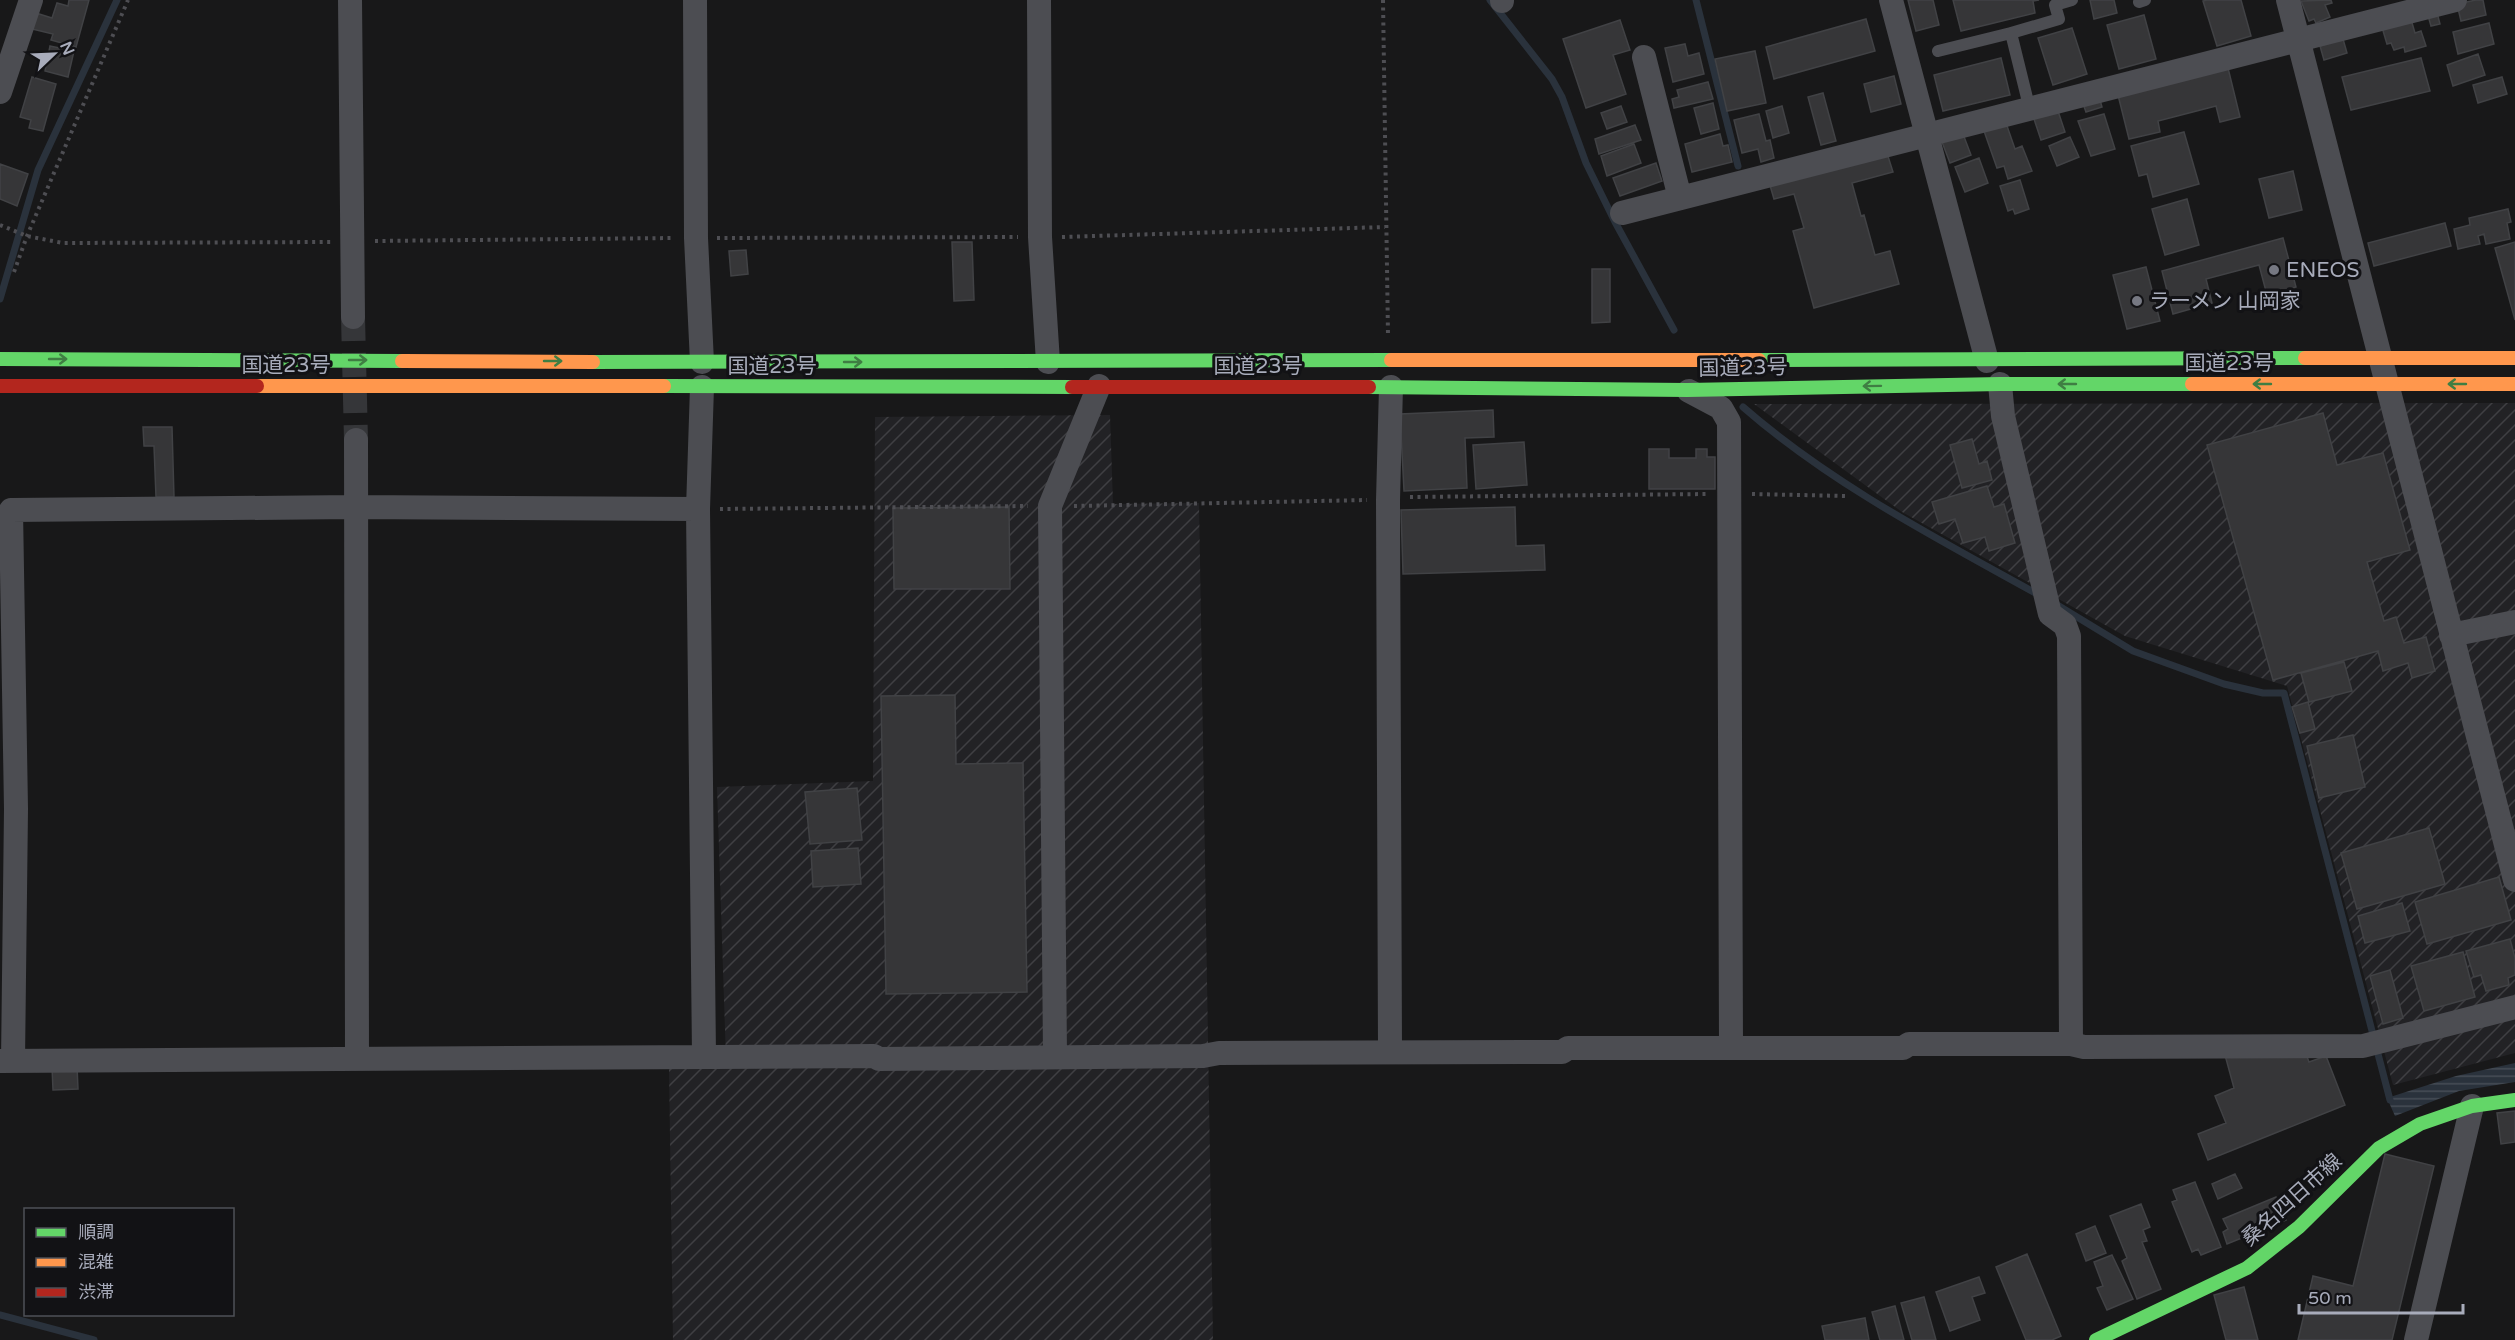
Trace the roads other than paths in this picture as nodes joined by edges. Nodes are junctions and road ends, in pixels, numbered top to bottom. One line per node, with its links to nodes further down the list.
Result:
1 (31, 0): 13 (street)
2 (350, 0): 18 (street)
3 (695, 0): 23 (street)
4 (1039, 0): 24 (street)
5 (1892, 0): 15 (street)
6 (2072, 0): 9 (lane)
7 (2288, 0): 10 (street)
8 (2455, 0): 10 (street)
9 (2011, 33): 11 (lane); 14 (lane)
10 (2298, 40): 14 (street); 19 (street)
11 (1938, 51)
12 (1644, 57): 16 (street)
13 (0, 92)
14 (2030, 110): 15 (street)
15 (1927, 134): 16 (street); 22 (street)
16 (1680, 198): 17 (street)
17 (1622, 213)
18 (353, 317)
19 (2380, 357): 21 (main road, 国道23号); 22 (main road, 国道23号); 26 (street)
20 (0, 358): 23 (main road, 国道23号, one-way to 23)
21 (2515, 358)
22 (1987, 361): 24 (main road, 国道23号)
23 (702, 362): 24 (main road, 国道23号, one-way to 24)
24 (1048, 362)
25 (2000, 384): 26 (main road, 国道23号, one-way to 25); 32 (main road, 国道23号, one-way to 32); 44 (street)
26 (2386, 384): 27 (main road, 国道23号, one-way to 26); 38 (street)
27 (2515, 384)
28 (0, 386): 30 (main road, 国道23号)
29 (1099, 386): 30 (main road, 国道23号); 31 (main road, 国道23号); 48 (street)
30 (702, 387): 35 (street)
31 (1391, 387): 32 (main road, 国道23号); 46 (street)
32 (1687, 390): 45 (street)
33 (356, 440): 34 (street)
34 (355, 507): 35 (street); 36 (street); 49 (street)
35 (698, 509): 47 (street)
36 (6, 515): 39 (street)
37 (2515, 622): 38 (street)
38 (2451, 635): 41 (street)
39 (8, 765): 40 (street)
40 (8, 809): 42 (street)
41 (2515, 880)
42 (7, 973): 50 (street)
43 (2515, 1007): 44 (street)
44 (2071, 1044): 45 (street)
45 (1731, 1047): 46 (street)
46 (1390, 1051): 48 (street)
47 (704, 1056): 48 (street); 49 (street)
48 (1055, 1056)
49 (357, 1059): 50 (street)
50 (6, 1061)
51 (2515, 1100): 52 (main road, 桑名四日市線)
52 (2472, 1106): 53 (main road, 桑名四日市線); 54 (street)
53 (2096, 1340)
54 (2416, 1340)

